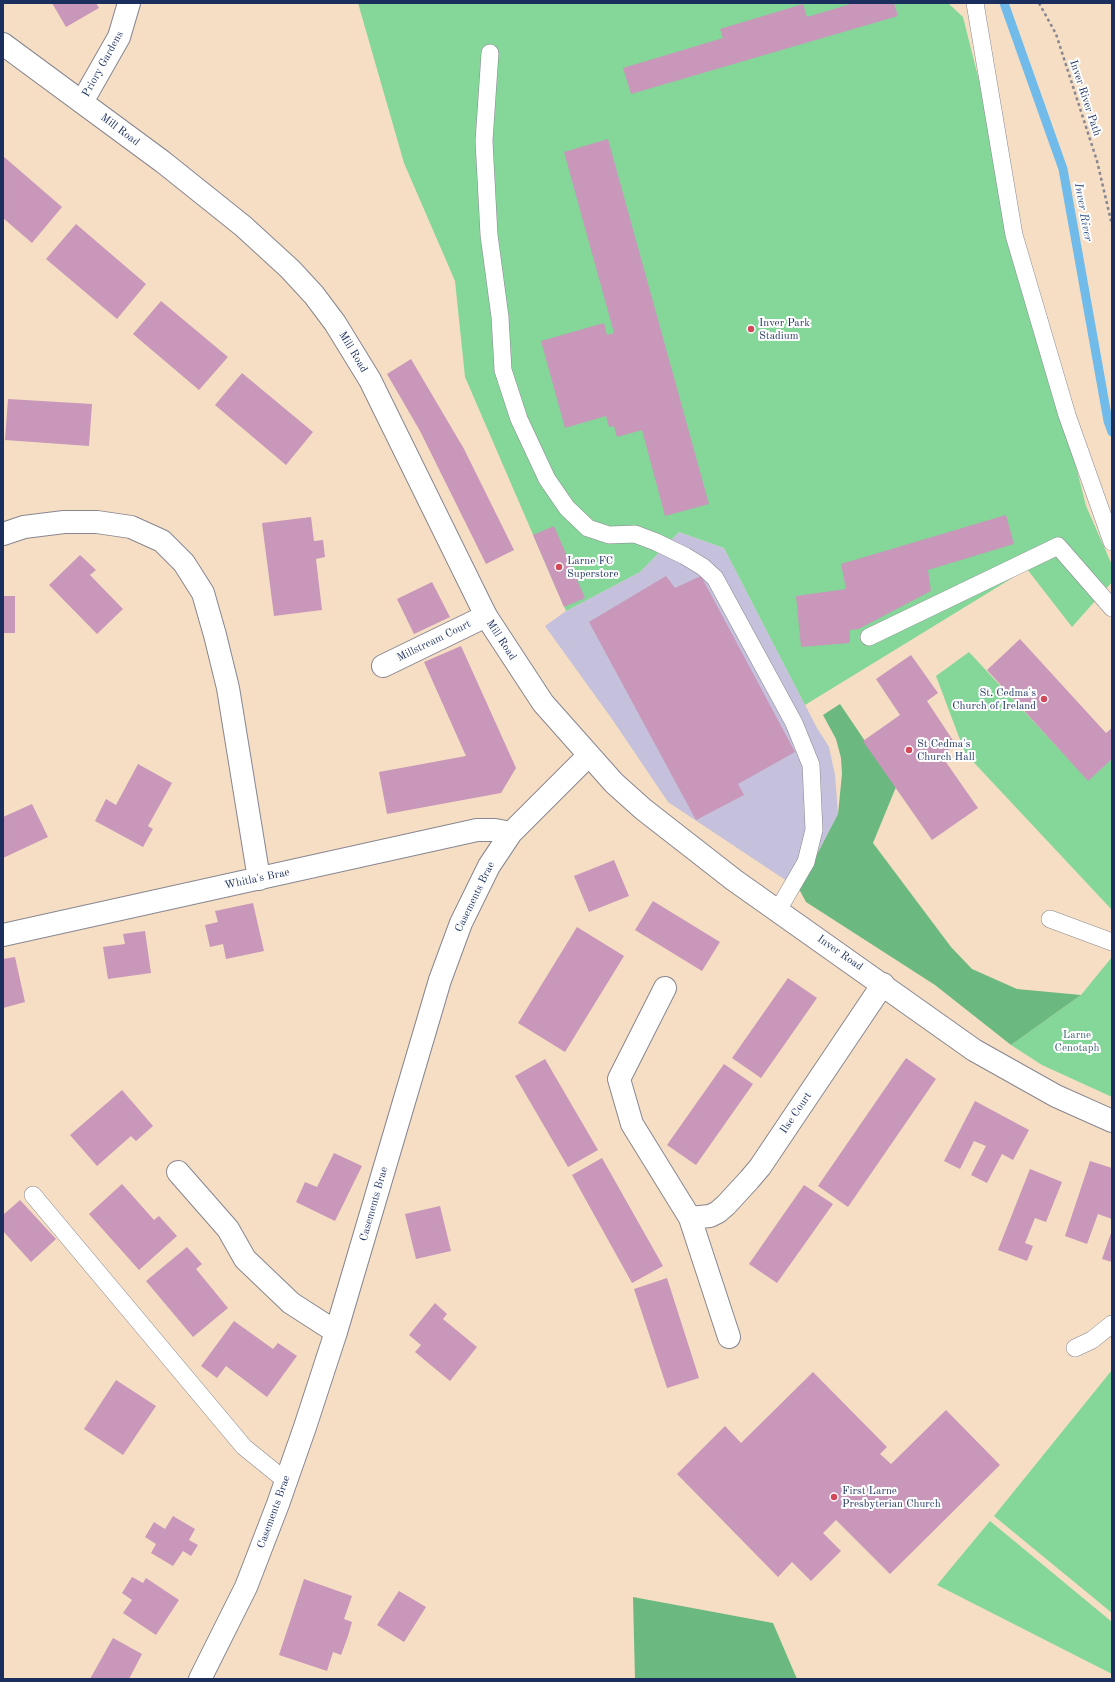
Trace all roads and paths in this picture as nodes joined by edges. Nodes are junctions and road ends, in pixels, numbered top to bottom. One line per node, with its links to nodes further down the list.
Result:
1 (129, 3): 6 (street, Priory Gardens)
2 (975, 3): 9 (lane)
3 (1039, 3): 7 (path, Inver River Path)
4 (3, 44): 6 (street, Mill Road)
5 (490, 53): 17 (lane)
6 (82, 102): 11 (street, Mill Road)
7 (1112, 225)
8 (3, 534): 16 (street)
9 (1112, 542)
10 (1112, 608): 12 (lane)
11 (486, 616): 13 (street, Millstream Court); 14 (street, Mill Road)
12 (869, 637)
13 (383, 666)
14 (588, 756): 15 (street, Casements Brae); 17 (street, Inver Road)
15 (511, 833): 16 (street, Whitla's Brae); 28 (street, Casements Brae)
16 (259, 879): 19 (street, Whitla's Brae)
17 (778, 910): 21 (street, Inver Road)
18 (1050, 919): 20 (lane)
19 (3, 935)
20 (1112, 942)
21 (883, 984): 23 (street, Inver Road); 26 (street, Ilse Court)
22 (665, 988): 26 (street)
23 (1112, 1121)
24 (178, 1172): 28 (street)
25 (33, 1195): 31 (lane)
26 (690, 1218): 29 (street)
27 (1112, 1324): 30 (lane)
28 (336, 1332): 31 (street, Casements Brae)
29 (729, 1337)
30 (1075, 1348)
31 (286, 1480): 32 (street, Casements Brae)
32 (200, 1679)

